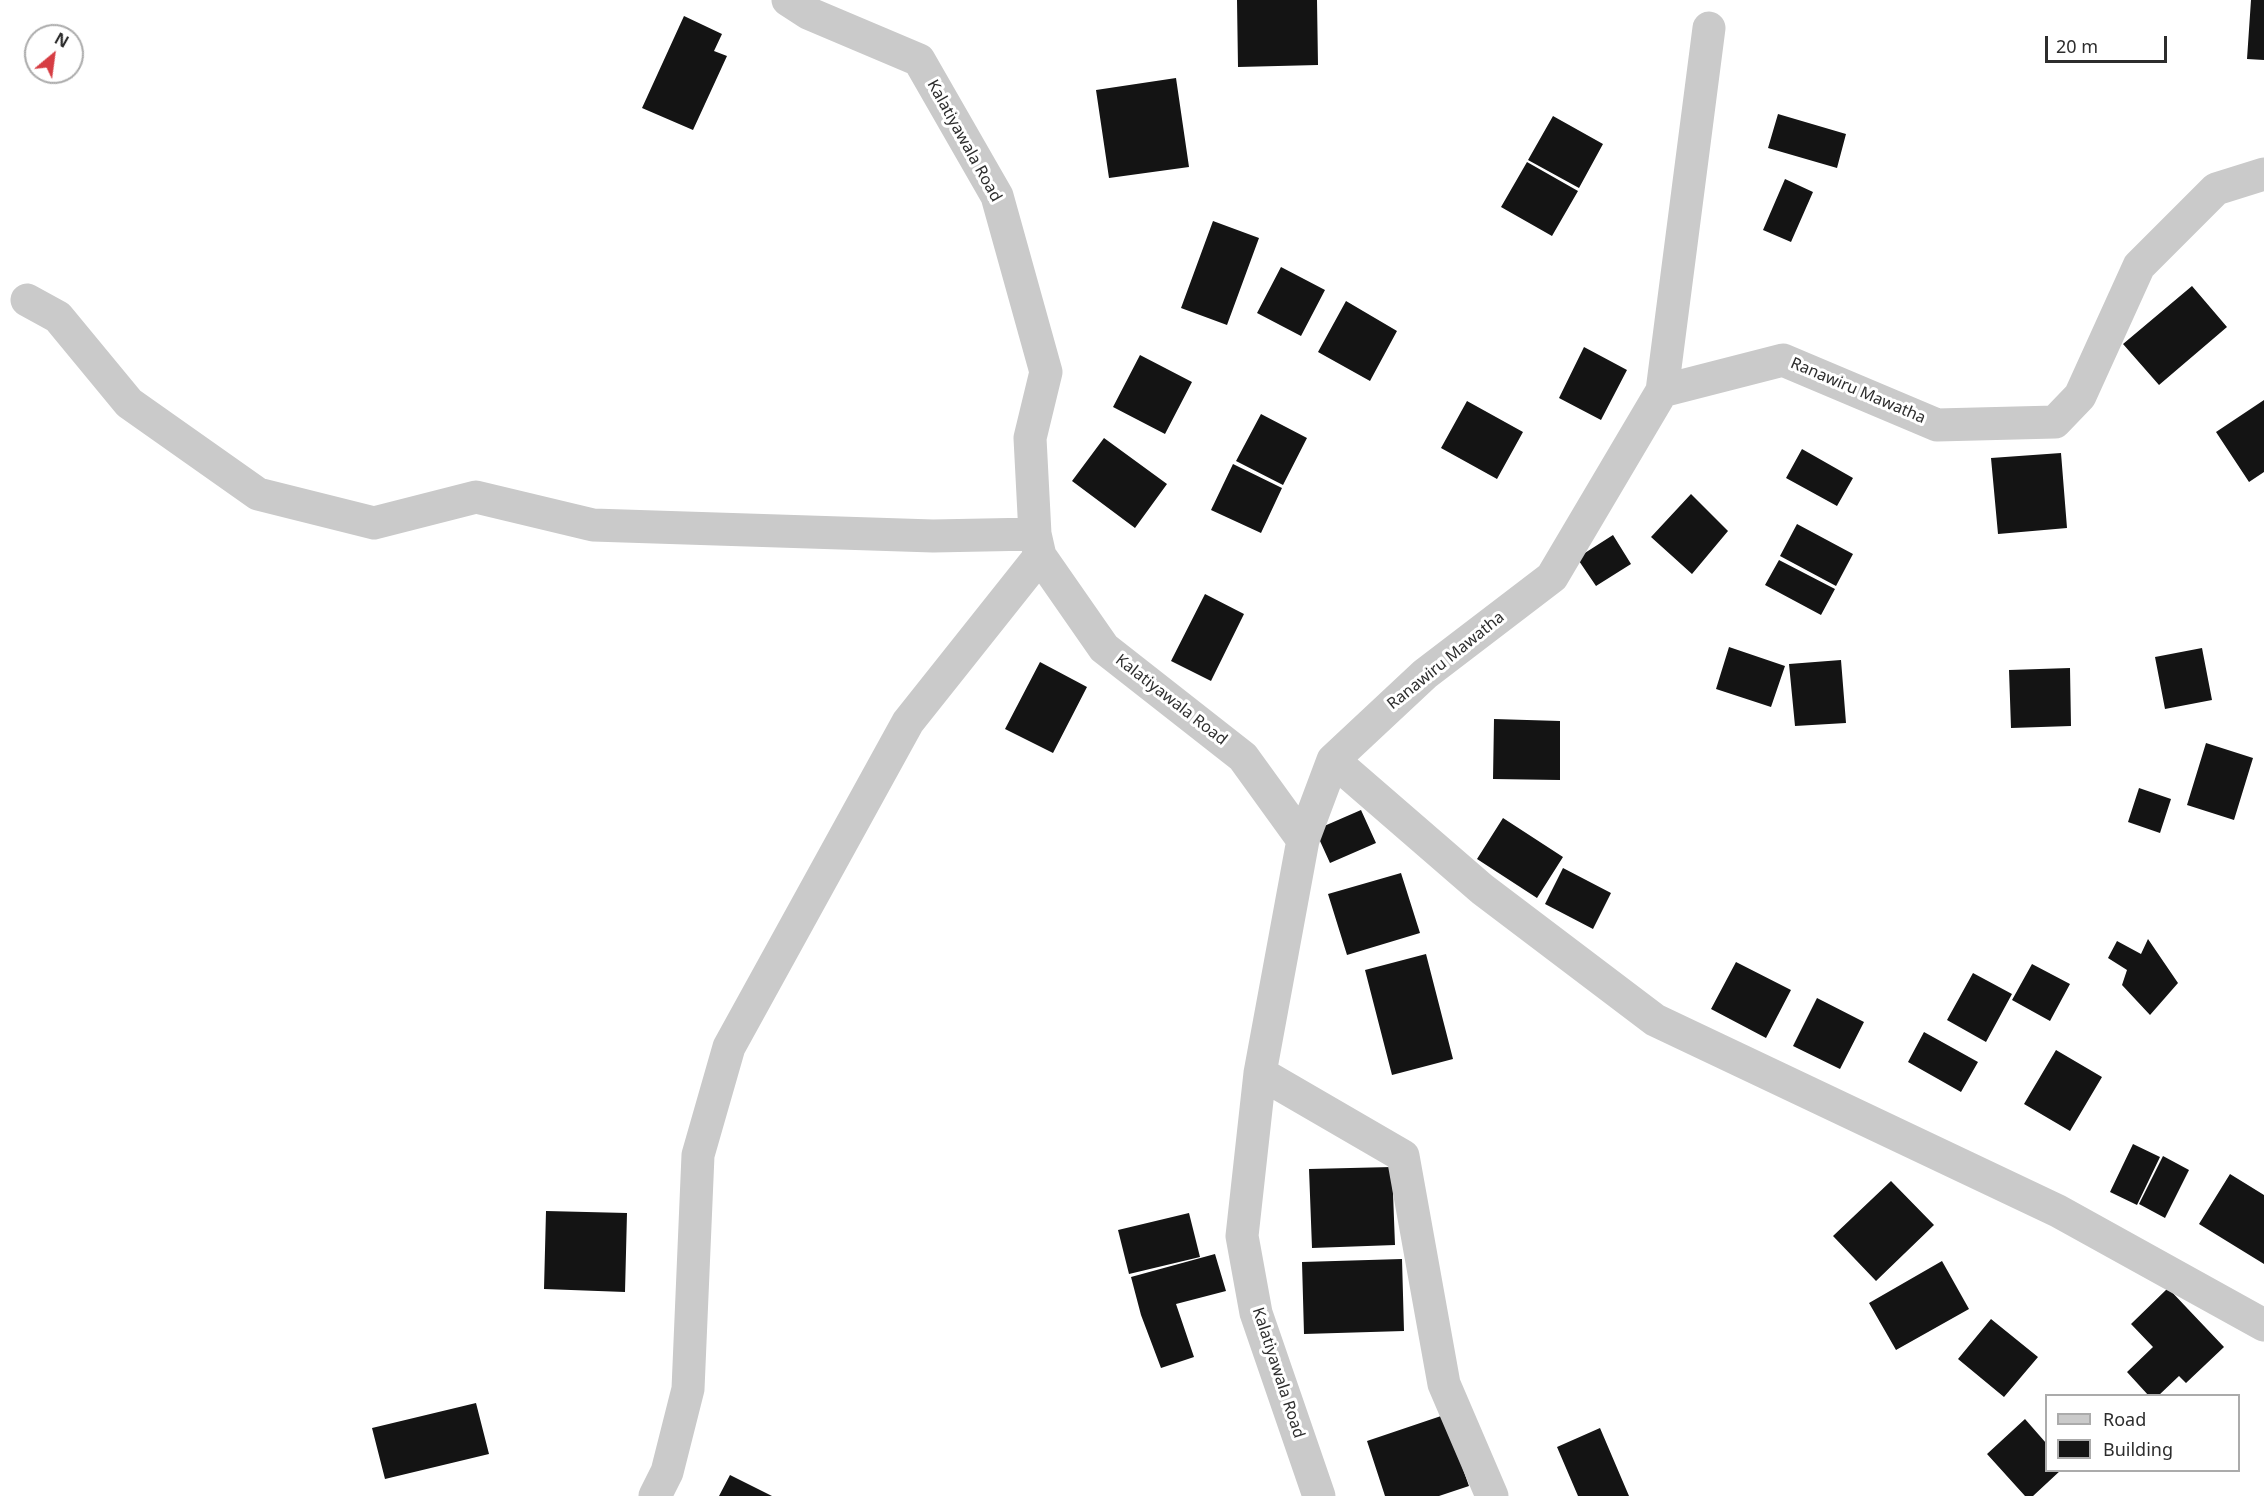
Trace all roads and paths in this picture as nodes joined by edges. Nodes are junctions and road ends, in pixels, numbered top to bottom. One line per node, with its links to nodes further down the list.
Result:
1 (788, 0): 6 (street, Kalatiyawala Road)
2 (1709, 28): 5 (street)
3 (2264, 174): 5 (street, Ranawiru Mawatha)
4 (27, 300): 6 (street)
5 (1662, 391): 7 (street, Ranawiru Mawatha)
6 (1037, 545): 8 (street, Kalatiyawala Road); 11 (street)
7 (1333, 760): 8 (street, Ranawiru Mawatha); 10 (street)
8 (1303, 840): 9 (street, Kalatiyawala Road)
9 (1260, 1073): 12 (street, Kalatiyawala Road); 13 (street)
10 (2264, 1326)
11 (655, 1496)
12 (1319, 1496)
13 (1492, 1496)

